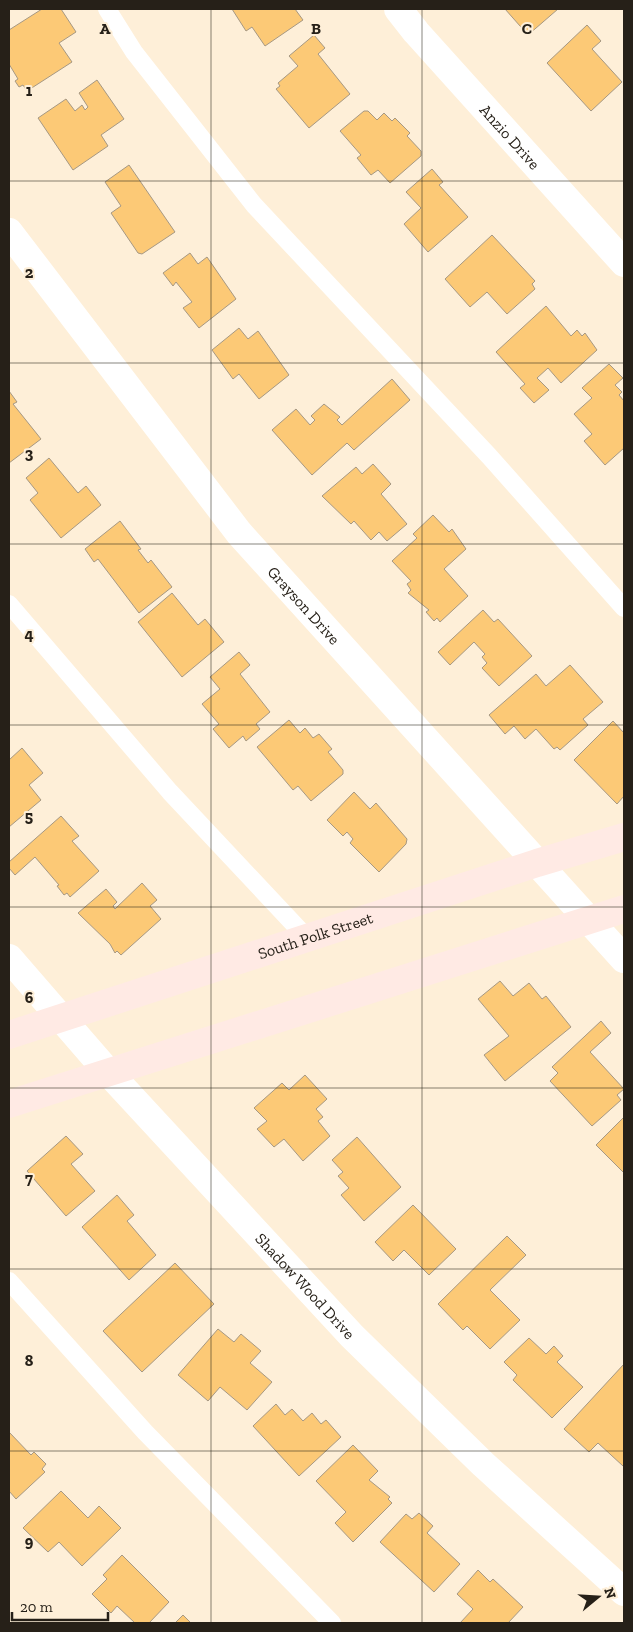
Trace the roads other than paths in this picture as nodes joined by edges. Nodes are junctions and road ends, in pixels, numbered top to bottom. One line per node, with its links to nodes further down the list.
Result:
1 (107, 9): 6 (lane)
2 (398, 9): 4 (street, Anzio Drive)
3 (9, 232): 8 (street, Grayson Drive)
4 (624, 263)
5 (9, 604): 11 (lane)
6 (624, 608)
7 (624, 837): 8 (main road, South Polk Street)
8 (537, 863): 10 (street, Grayson Drive); 11 (main road, South Polk Street)
9 (624, 909): 10 (main road)
10 (588, 921): 13 (street, Grayson Drive); 16 (main road)
11 (307, 938): 14 (main road, South Polk Street)
12 (9, 958): 14 (street, Shadow Wood Drive)
13 (624, 959)
14 (60, 1018): 15 (main road, South Polk Street); 16 (street, Shadow Wood Drive)
15 (9, 1035)
16 (107, 1071): 17 (main road); 19 (street, Shadow Wood Drive)
17 (9, 1104)
18 (9, 1281): 20 (lane)
19 (624, 1592)
20 (332, 1623)

